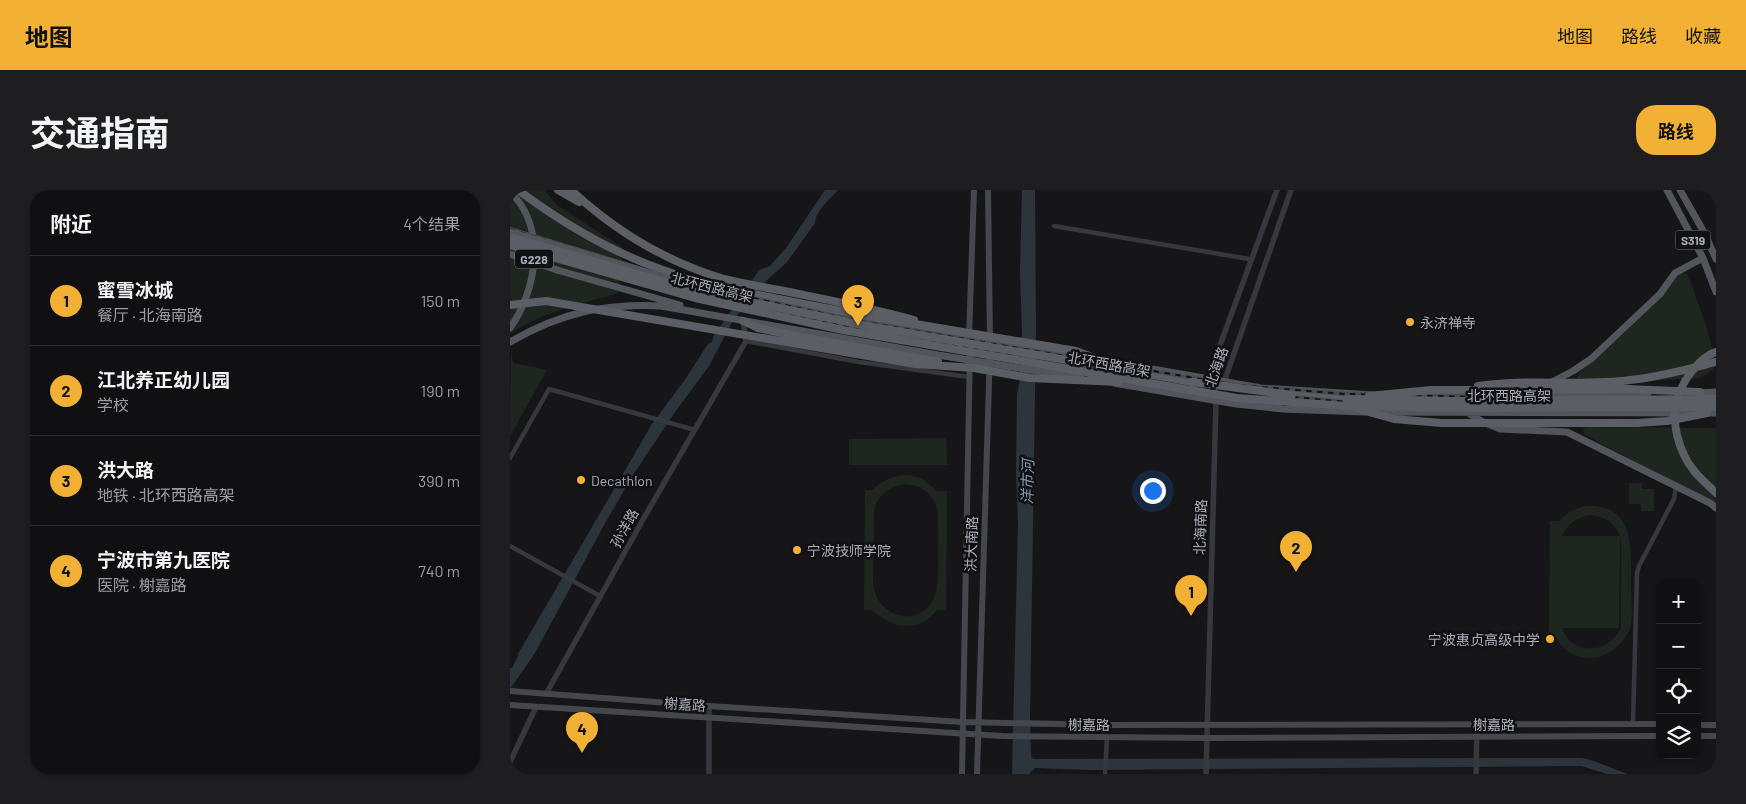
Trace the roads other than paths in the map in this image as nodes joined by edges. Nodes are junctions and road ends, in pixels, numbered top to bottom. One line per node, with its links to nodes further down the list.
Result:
1 (518, 190): 25 (highway)
2 (558, 190): 11 (highway)
3 (571, 190): 11 (highway)
4 (974, 190): 26 (main road, 洪大南路)
5 (988, 190): 29 (main road, 洪大南路)
6 (1277, 190): 37 (street, 北海路)
7 (1291, 190): 38 (street, 北海路)
8 (1667, 190): 17 (main road, S319)
9 (1680, 190): 18 (main road, S319)
10 (510, 192): 24 (main road, G228)
11 (590, 208): 25 (highway)
12 (1054, 226): 19 (street)
13 (510, 232): 26 (main road, bridge)
14 (510, 237): 35 (highway, 北环西路高架, bridge)
15 (510, 244): 39 (highway, 北环西路高架, bridge)
16 (510, 254): 22 (main road, bridge)
17 (1702, 258): 20 (main road, S319); 43 (main road)
18 (1716, 259)
19 (1249, 260)
20 (1716, 292)
21 (510, 305): 34 (highway, bridge)
22 (709, 314): 23 (main road); 28 (main road)
23 (743, 321): 27 (street); 31 (main road); 34 (highway, bridge)
24 (510, 328)
25 (944, 329): 35 (highway, bridge)
26 (969, 339): 29 (main road); 31 (main road, 洪大南路)
27 (746, 341): 36 (street); 51 (street, 孙洋路)
28 (510, 342)
29 (990, 342): 33 (main road, 洪大南路); 37 (main road)
30 (1716, 352): 54 (highway, bridge)
31 (970, 360): 33 (main road); 36 (main road, 洪大南路)
32 (1716, 362): 40 (highway, bridge)
33 (990, 363): 45 (main road); 65 (main road, 洪大南路)
34 (974, 368): 39 (highway, bridge)
35 (1131, 371): 46 (highway, 北环西路高架, bridge)
36 (969, 377): 64 (main road, 洪大南路)
37 (1214, 380): 38 (main road); 45 (street, 北海路)
38 (1225, 381): 43 (main road); 45 (street, 北海路)
39 (1148, 383): 46 (highway, 北环西路高架, bridge)
40 (1454, 390): 41 (highway, bridge); 46 (highway, bridge)
41 (1700, 392): 42 (main road); 43 (main road)
42 (1716, 392)
43 (1527, 395)
44 (1716, 399): 46 (highway, 北环西路高架, bridge)
45 (1216, 401): 48 (main road); 66 (street, 北海南路)
46 (1347, 402): 47 (highway, 北环西路高架, bridge); 49 (highway, bridge)
47 (1716, 407)
48 (1470, 413): 49 (main road); 53 (main road)
49 (1707, 413): 50 (main road)
50 (1716, 413)
51 (694, 430): 52 (street); 57 (street, 孙洋路)
52 (510, 458)
53 (1676, 486): 55 (main road); 68 (street)
54 (1716, 493)
55 (1716, 508)
56 (510, 546): 57 (street)
57 (600, 596): 59 (street, 孙洋路)
58 (510, 691): 59 (main road, 榭嘉路)
59 (546, 694): 61 (main road, 榭嘉路)
60 (510, 705): 62 (main road, 榭嘉路)
61 (709, 706): 63 (street); 64 (main road, 榭嘉路)
62 (536, 707): 63 (main road, 榭嘉路); 80 (street)
63 (709, 718): 72 (main road, 榭嘉路); 81 (street)
64 (962, 722): 65 (main road, 榭嘉路); 72 (main road, 洪大南路)
65 (978, 722): 66 (main road, 榭嘉路); 73 (main road, 洪大南路)
66 (1207, 724): 67 (main road, 榭嘉路); 79 (street, 北海南路)
67 (1477, 724): 68 (main road, 榭嘉路); 78 (street)
68 (1633, 724): 69 (main road, 榭嘉路)
69 (1656, 724)
70 (1701, 725): 71 (main road)
71 (1716, 725)
72 (962, 734): 73 (main road, 榭嘉路); 82 (main road, 洪大南路)
73 (978, 735): 77 (main road, 榭嘉路); 83 (main road, 洪大南路)
74 (1656, 736): 78 (main road, 榭嘉路)
75 (1701, 736): 76 (main road)
76 (1716, 736)
77 (1107, 740): 79 (main road, 榭嘉路); 84 (street)
78 (1477, 740): 79 (main road, 榭嘉路); 86 (street)
79 (1207, 741): 85 (street, 北海南路)
80 (510, 762)
81 (708, 774)
82 (962, 774)
83 (977, 774)
84 (1106, 774)
85 (1206, 774)
86 (1476, 774)

